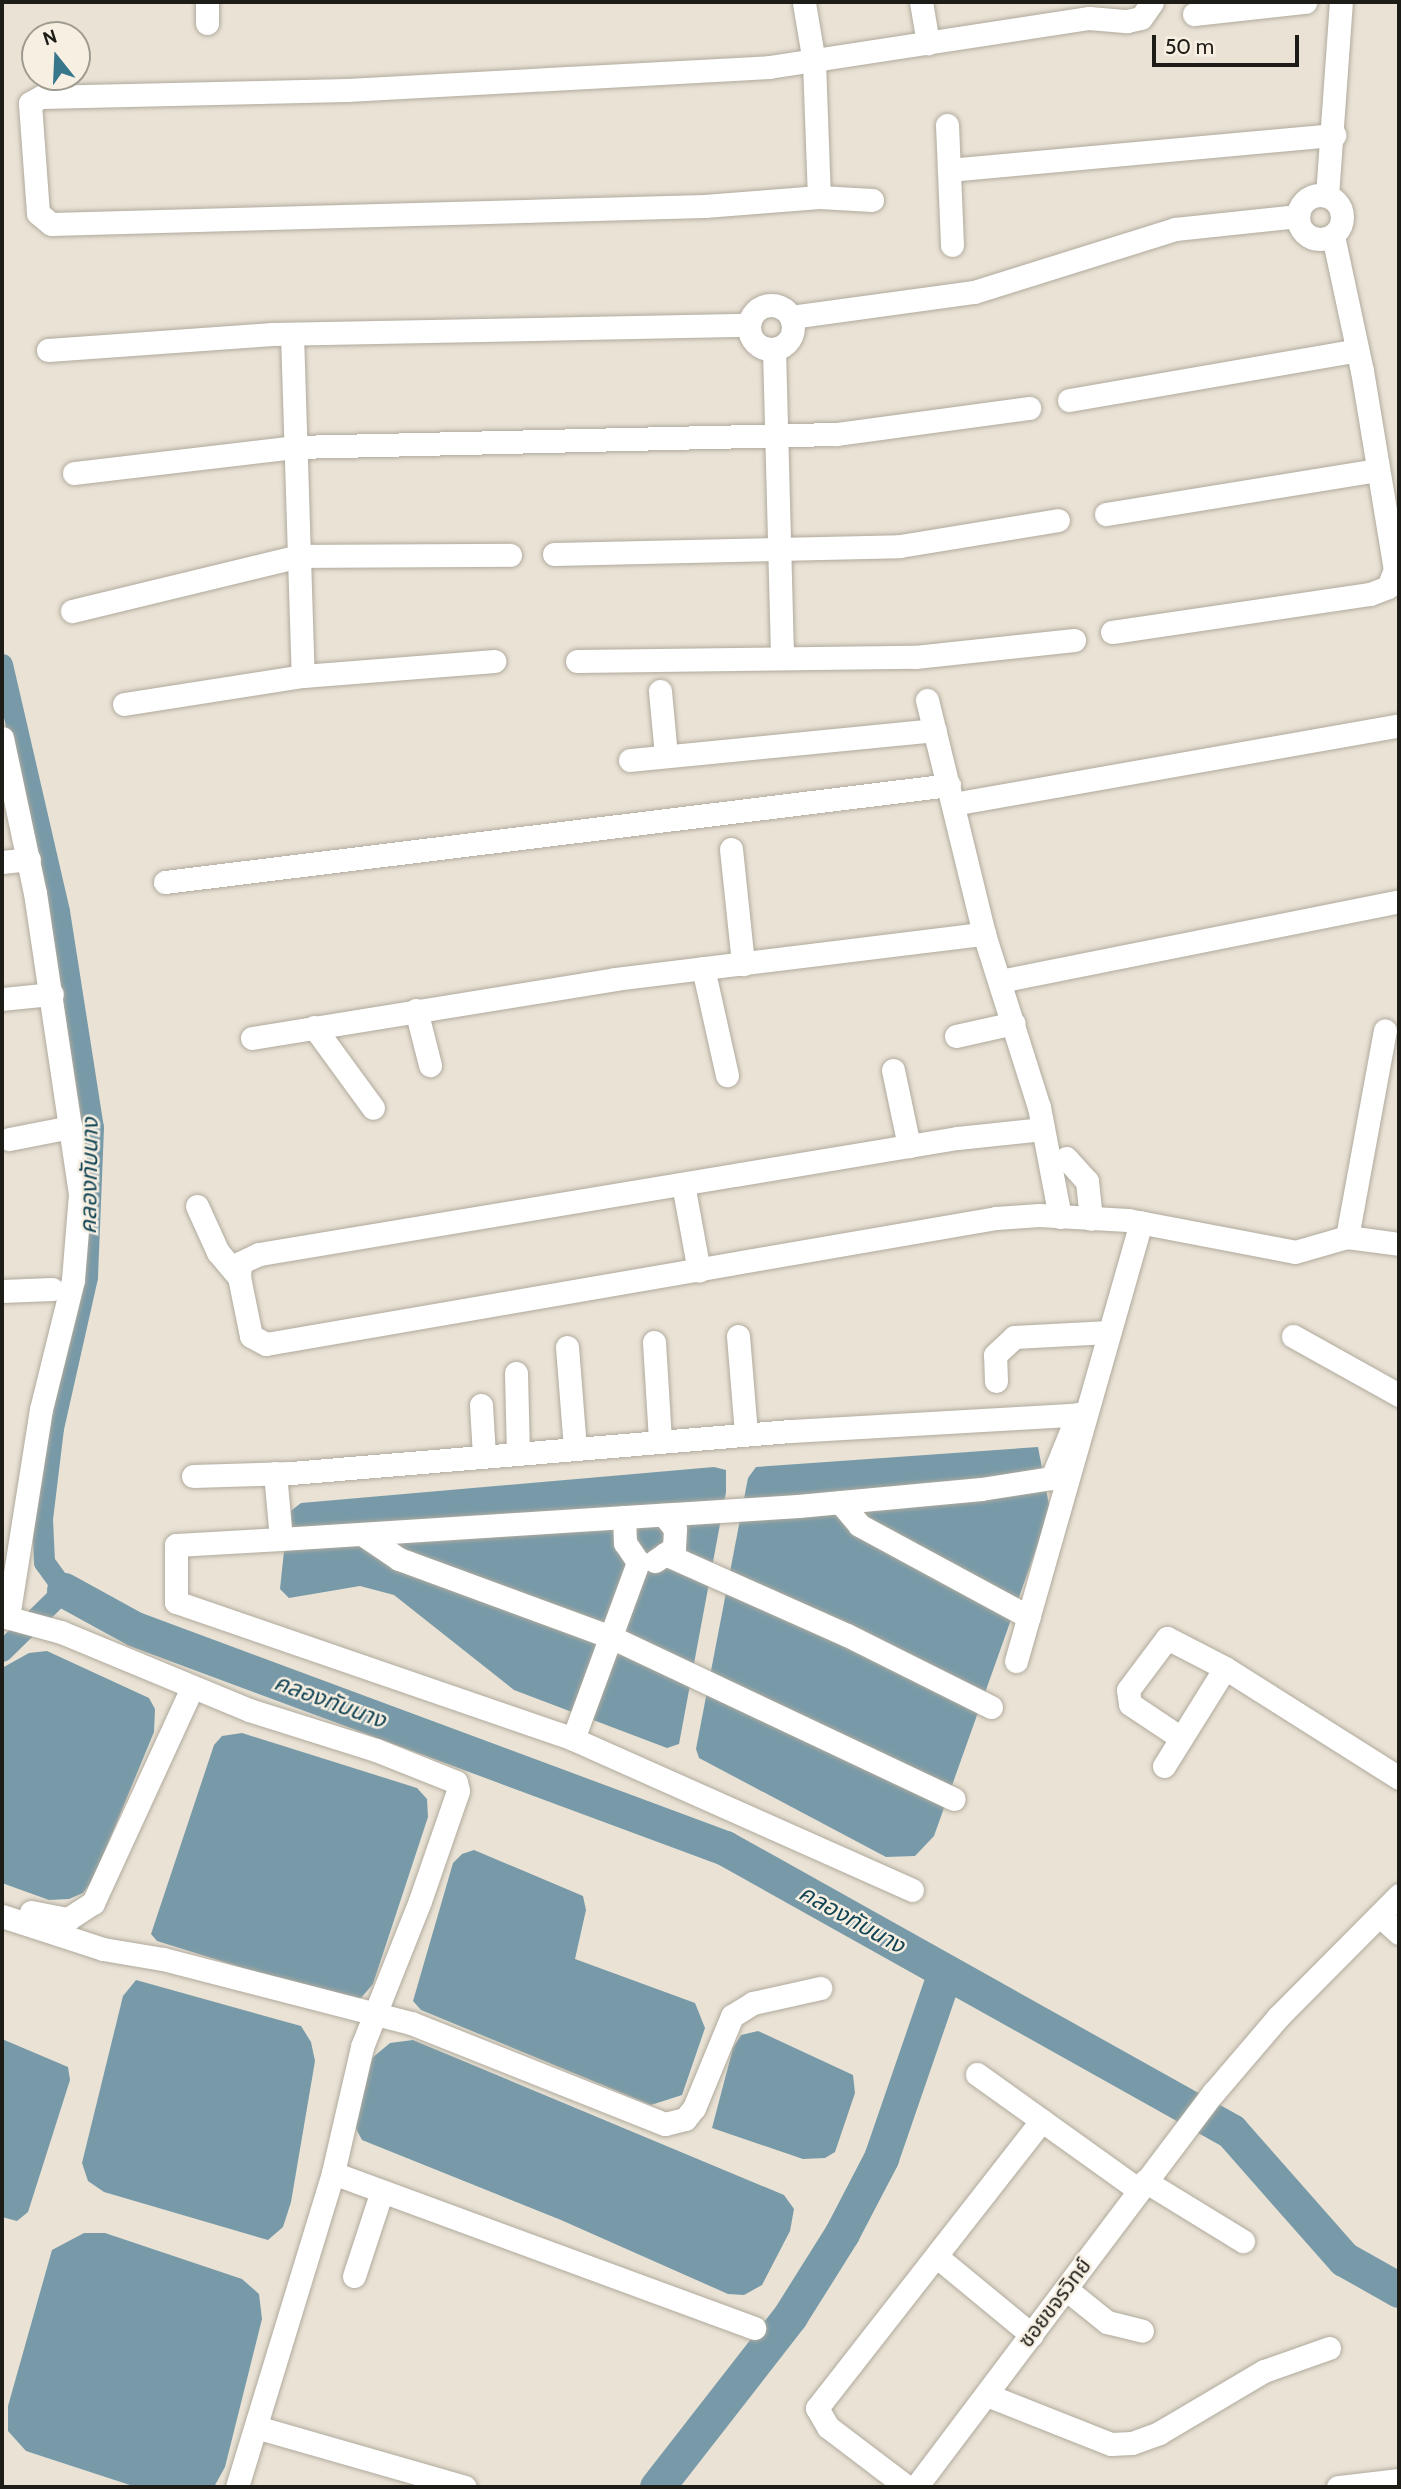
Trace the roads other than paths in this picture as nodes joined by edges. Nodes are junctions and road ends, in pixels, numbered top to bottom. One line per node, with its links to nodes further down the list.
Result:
1 (921, 2): 8 (street)
2 (1152, 2): 6 (street)
3 (1306, 2): 7 (street)
4 (1341, 2): 11 (street)
5 (804, 3): 9 (street)
6 (1097, 10): 8 (street)
7 (1194, 14)
8 (928, 43): 9 (street)
9 (814, 62): 14 (street); 14 (street)
10 (947, 125): 12 (street)
11 (1334, 135): 12 (street); 13 (street)
12 (949, 170): 18 (street)
13 (1328, 196): 16 (street); 17 (street)
14 (819, 197): 15 (street)
15 (872, 200)
16 (1298, 216): 17 (street); 19 (street)
17 (1333, 236): 24 (street)
18 (952, 245)
19 (792, 317): 20 (street); 22 (street)
20 (748, 325): 21 (street); 22 (street)
21 (292, 334): 23 (street); 28 (street)
22 (774, 349): 27 (street)
23 (48, 350)
24 (1357, 350): 25 (street); 29 (street)
25 (1069, 400)
26 (1029, 408): 27 (street)
27 (774, 437): 28 (street); 33 (street)
28 (295, 447): 30 (street); 36 (street)
29 (1377, 470): 31 (street); 38 (street)
30 (74, 473)
31 (1106, 514)
32 (1058, 520): 33 (street)
33 (778, 549): 34 (street); 40 (street)
34 (554, 554)
35 (510, 555): 36 (street)
36 (299, 556): 37 (street); 43 (street)
37 (72, 611)
38 (1112, 632)
39 (1074, 640): 40 (street)
40 (782, 657): 42 (street)
41 (494, 661): 43 (street)
42 (577, 661)
43 (303, 676): 46 (street)
44 (660, 691): 50 (street)
45 (927, 700): 48 (street)
46 (124, 704)
47 (1399, 725): 52 (street)
48 (935, 730): 50 (street); 52 (street)
49 (2, 738): 54 (street)
50 (666, 756): 51 (street)
51 (630, 760)
52 (951, 795): 56 (street); 58 (street)
53 (731, 849): 59 (street)
54 (29, 859): 55 (street); 62 (street)
55 (2, 862)
56 (165, 882)
57 (1399, 901): 61 (street)
58 (984, 934): 59 (street); 61 (street)
59 (743, 964): 60 (street)
60 (703, 968): 64 (street); 72 (street)
61 (1000, 981): 65 (street)
62 (52, 994): 63 (street); 74 (street)
63 (2, 999)
64 (416, 1010): 66 (street); 70 (street)
65 (1014, 1023): 68 (street); 75 (street)
66 (314, 1027): 69 (street); 73 (street)
67 (1385, 1030): 84 (street)
68 (956, 1037)
69 (252, 1038)
70 (430, 1065)
71 (893, 1070): 77 (street)
72 (727, 1075)
73 (373, 1108)
74 (71, 1127): 76 (street); 114 (street)
75 (1043, 1129): 77 (street); 81 (street)
76 (9, 1139)
77 (909, 1146): 79 (street)
78 (1066, 1158): 82 (street)
79 (683, 1184): 86 (street); 87 (street)
80 (197, 1206): 87 (street)
81 (1060, 1217): 82 (street); 86 (street)
82 (1091, 1219): 83 (street)
83 (1141, 1222): 84 (street); 90 (street)
84 (1347, 1237): 85 (street)
85 (1399, 1244)
86 (699, 1271): 87 (street)
87 (239, 1277)
88 (52, 1289): 89 (street)
89 (2, 1291)
90 (1109, 1332): 96 (street); 99 (street)
91 (738, 1336): 100 (street)
92 (1293, 1336): 97 (street)
93 (654, 1342): 101 (street)
94 (567, 1347): 102 (street)
95 (516, 1373): 103 (street)
96 (996, 1381)
97 (1399, 1395)
98 (481, 1405): 104 (street)
99 (1081, 1414): 100 (street); 107 (street); 115 (street)
100 (746, 1434): 101 (street)
101 (660, 1441): 102 (street)
102 (575, 1448): 103 (street)
103 (518, 1454): 104 (street)
104 (484, 1455): 105 (street)
105 (275, 1474): 106 (street); 111 (street)
106 (193, 1476)
107 (840, 1502): 108 (street); 115 (street)
108 (664, 1515): 109 (street); 112 (street)
109 (624, 1517): 110 (street); 113 (street)
110 (362, 1534): 111 (street); 116 (street)
111 (281, 1539): 122 (street)
112 (665, 1554): 113 (street); 120 (street)
113 (638, 1562): 116 (street)
114 (5, 1616): 119 (street)
115 (1029, 1617): 117 (street)
116 (611, 1637): 122 (street); 125 (street)
117 (1016, 1661)
118 (1225, 1668): 121 (street); 121 (street); 124 (street)
119 (192, 1688): 128 (street); 133 (street)
120 (991, 1707)
121 (1181, 1738): 123 (street)
122 (573, 1739): 126 (street)
123 (1164, 1766)
124 (1399, 1778)
125 (954, 1799)
126 (912, 1890)
127 (1399, 1895): 130 (street)
128 (2, 1907)
129 (2, 1916): 133 (street)
130 (1380, 1916): 131 (street); 137 (street, ซอยขจรวิทย์)
131 (1399, 1933)
132 (820, 1988): 133 (street)
133 (377, 2015): 136 (street)
134 (977, 2074): 135 (street)
135 (1042, 2120): 137 (street); 140 (street)
136 (333, 2173): 138 (street); 148 (street)
137 (1142, 2186): 139 (street); 142 (street, ซอยขจรวิทย์)
138 (383, 2192): 141 (street); 143 (street)
139 (1243, 2241)
140 (936, 2256): 145 (street); 152 (street)
141 (354, 2276)
142 (1066, 2289): 144 (street); 145 (street, ซอยขจรวิทย์)
143 (754, 2328)
144 (1142, 2331)
145 (1032, 2335): 147 (street, ซอยขจรวิทย์)
146 (1329, 2348): 147 (street)
147 (987, 2395): 153 (street, ซอยขจรวิทย์)
148 (256, 2427): 150 (street); 151 (street)
149 (1399, 2480): 154 (street)
150 (237, 2487)
151 (465, 2487)
152 (907, 2487)
153 (916, 2487)
154 (1338, 2487)

